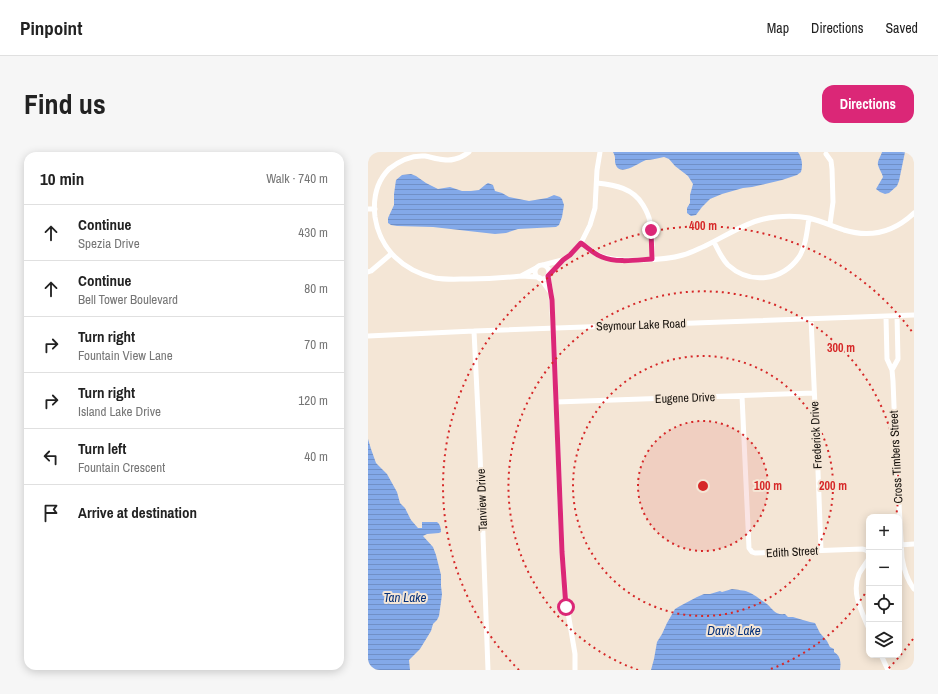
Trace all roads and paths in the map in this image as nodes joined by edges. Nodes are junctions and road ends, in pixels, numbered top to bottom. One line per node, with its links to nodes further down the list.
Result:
1 (469, 152): 3 (street)
2 (600, 152): 5 (street)
3 (420, 154): 6 (street)
4 (826, 154): 10 (street)
5 (597, 184): 12 (street); 14 (street)
6 (375, 209): 7 (street); 13 (street)
7 (368, 210)
8 (914, 213): 10 (street)
9 (809, 218): 10 (street); 11 (street); 11 (street)
10 (830, 224)
11 (714, 242): 14 (street)
12 (581, 243): 14 (street); 15 (street)
13 (391, 254): 18 (street); 20 (street)
14 (652, 259)
15 (563, 260): 16 (street); 19 (street)
16 (542, 265): 17 (street); 19 (street)
17 (536, 268): 20 (street); 21 (street)
18 (368, 272)
19 (549, 275): 21 (street); 22 (street)
20 (521, 276): 21 (street)
21 (539, 278): 22 (street)
22 (551, 293): 27 (street)
23 (897, 316): 24 (street, Seymour Lake Road); 25 (street, Seymour Lake Road); 30 (street, Cross Timbers Street)
24 (914, 316)
25 (886, 317): 26 (street, Seymour Lake Road); 30 (street, Cross Timbers Street)
26 (811, 319): 27 (street, Seymour Lake Road); 31 (street, Frederick Drive)
27 (553, 328): 28 (street, Seymour Lake Road); 33 (street)
28 (474, 330): 29 (street, Seymour Lake Road); 44 (street, Tanview Drive)
29 (368, 336)
30 (892, 370): 34 (street, Cross Timbers Street)
31 (814, 393): 32 (street, Eugene Drive); 37 (street, Frederick Drive)
32 (742, 396): 33 (street, Eugene Drive); 37 (street, Edith Street)
33 (556, 402): 45 (street)
34 (898, 514)
35 (914, 544): 36 (street)
36 (902, 545)
37 (821, 550): 38 (street, Edith Street)
38 (866, 550)
39 (901, 550): 41 (street, Cross Timbers Street)
40 (866, 562): 42 (street)
41 (914, 589)
42 (866, 622)
43 (882, 658): 46 (street)
44 (488, 670)
45 (575, 670)
46 (888, 670)

